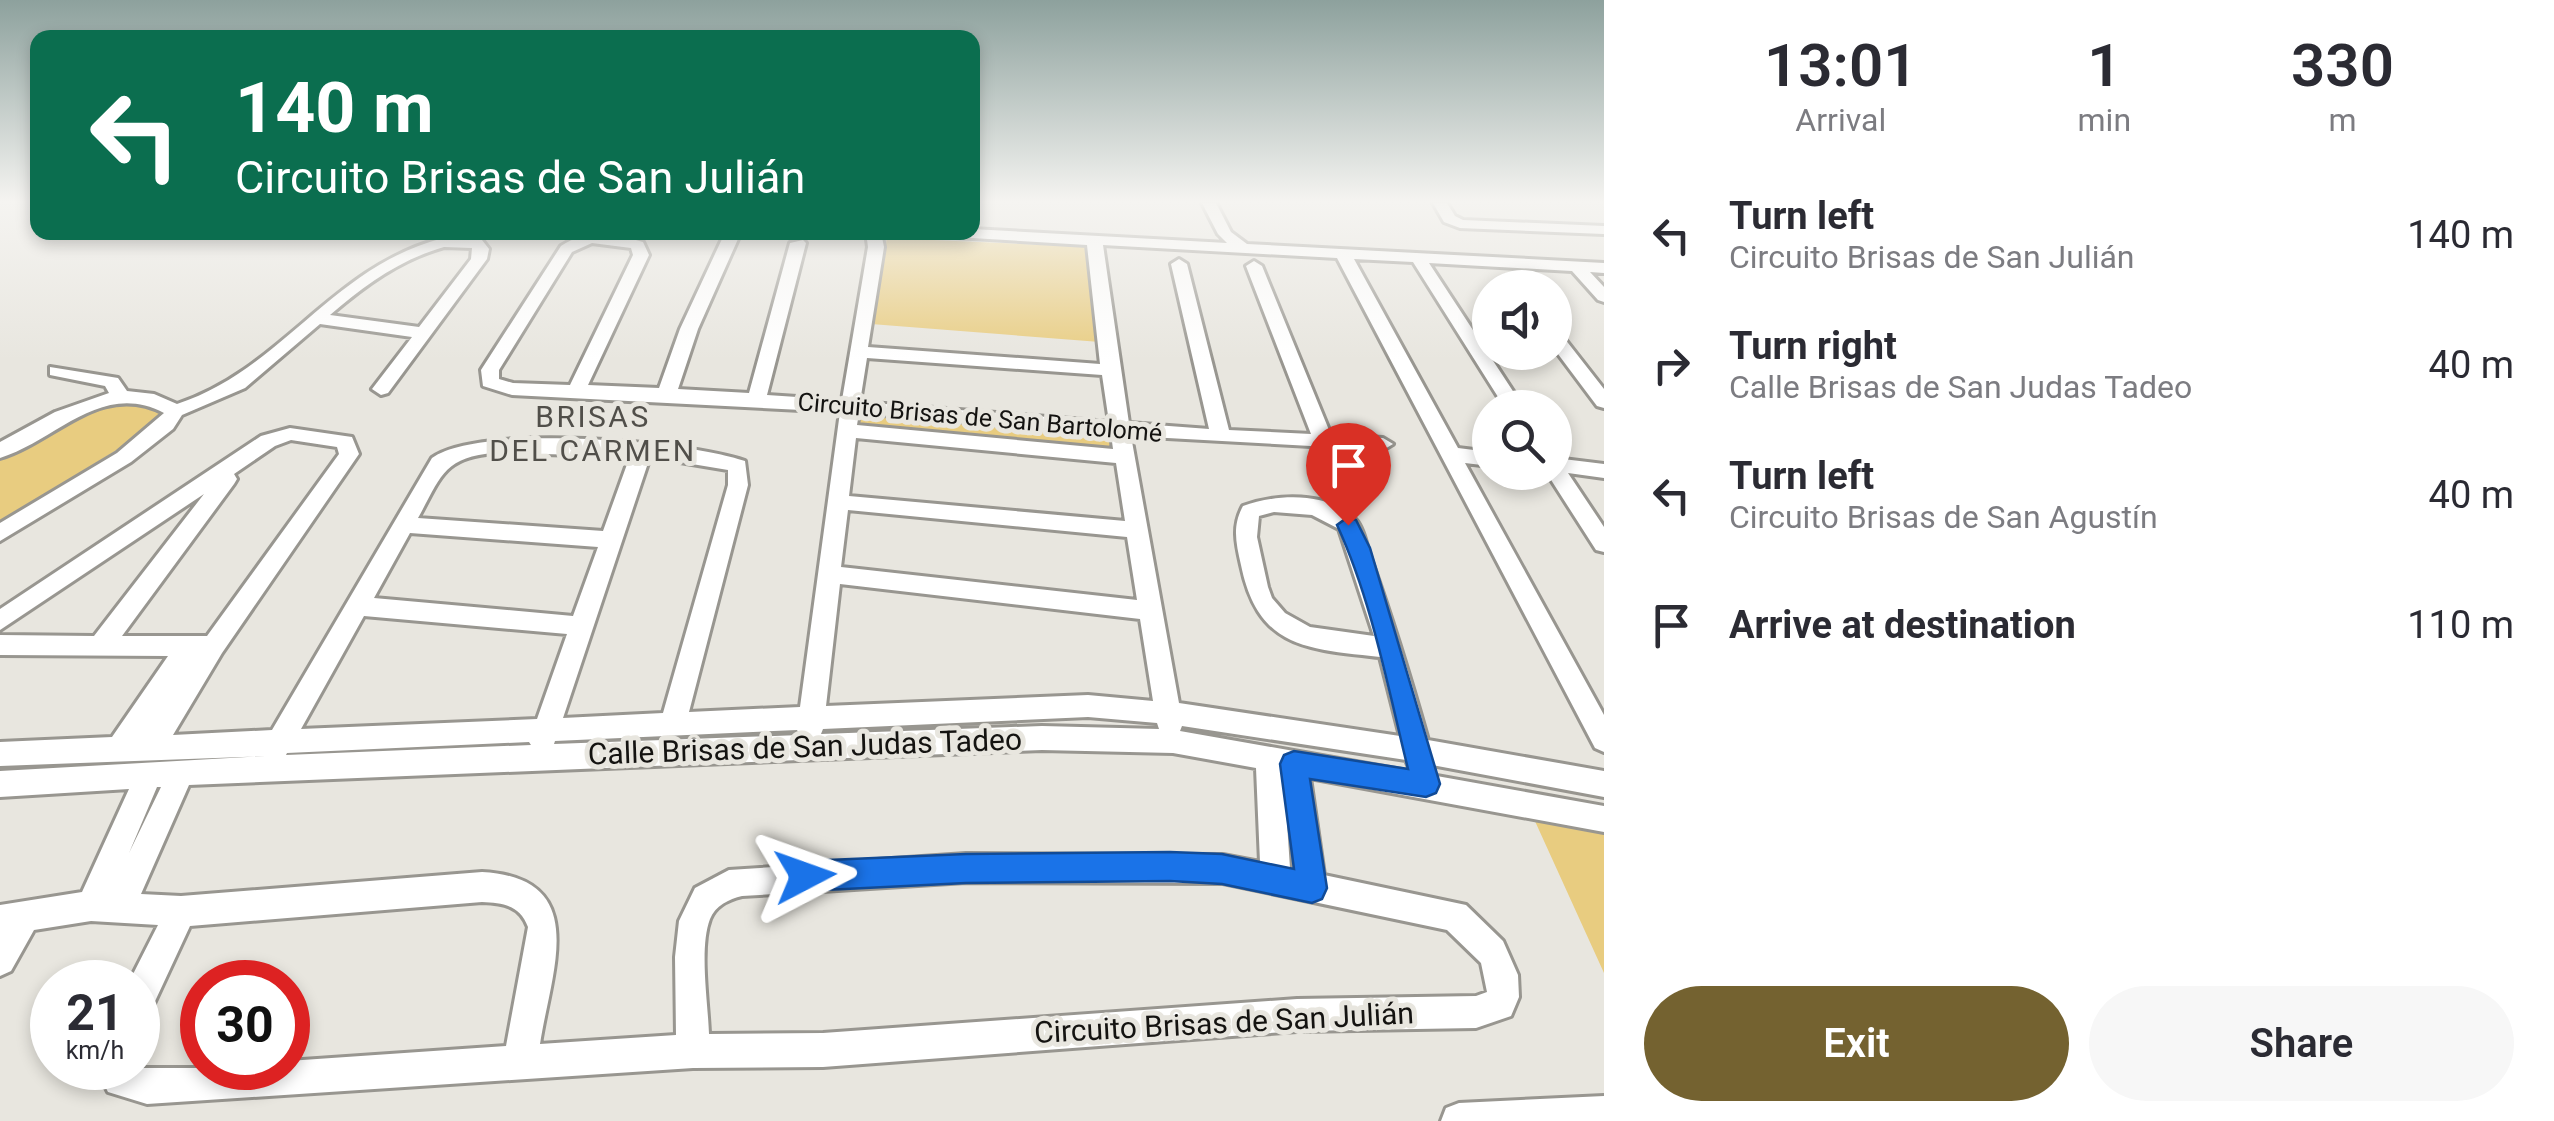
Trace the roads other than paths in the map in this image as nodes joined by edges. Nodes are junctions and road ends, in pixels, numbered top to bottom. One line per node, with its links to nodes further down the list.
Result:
1 (408, 255): 17 (street)
2 (480, 255): 18 (street)
3 (562, 255): 24 (street, Circuito Brisas de San Bartolomé)
4 (641, 255): 24 (street, Circuito Brisas de San Bartolomé)
5 (723, 255): 26 (street)
6 (795, 255): 27 (street)
7 (875, 255): 19 (street)
8 (1096, 255): 21 (street)
9 (1343, 255): 39 (street)
10 (1367, 255): 11 (street)
11 (1418, 258): 14 (street); 25 (street)
12 (1179, 264): 34 (street)
13 (1254, 266): 35 (street)
14 (1578, 268): 15 (street); 16 (street)
15 (1604, 268)
16 (1604, 296)
17 (319, 319): 18 (street); 31 (street)
18 (424, 334): 23 (street)
19 (858, 352): 21 (street); 30 (street)
20 (1572, 360): 29 (street)
21 (1110, 370): 33 (street)
22 (56, 371): 28 (street)
23 (382, 390)
24 (577, 390): 26 (street, Circuito Brisas de San Bartolomé)
25 (1502, 390)
26 (666, 394): 27 (street, Circuito Brisas de San Bartolomé)
27 (757, 397): 30 (street, Circuito Brisas de San Bartolomé)
28 (122, 398): 31 (street); 38 (street)
29 (1604, 402)
30 (850, 406): 32 (street); 33 (street, Circuito Brisas de San Bartolomé)
31 (174, 410): 49 (street)
32 (849, 431): 41 (street); 46 (street)
33 (1122, 431): 34 (street, Circuito Brisas de San Bartolomé); 41 (street)
34 (1221, 436): 35 (street, Circuito Brisas de San Bartolomé)
35 (1324, 442): 36 (street, Circuito Brisas de San Bartolomé)
36 (1383, 444)
37 (642, 451): 47 (street); 50 (street); 63 (street)
38 (0, 452)
39 (1450, 454): 40 (street); 65 (street)
40 (1472, 456)
41 (1126, 457): 48 (street)
42 (239, 464): 55 (street); 58 (street); 59 (street)
43 (1572, 469): 44 (street)
44 (1604, 471)
45 (1569, 490): 51 (street)
46 (838, 502): 48 (street); 52 (street)
47 (404, 526): 50 (street); 53 (street)
48 (1135, 530): 54 (street)
49 (0, 533)
50 (613, 540): 56 (street)
51 (1604, 544)
52 (830, 574): 54 (street); 62 (street)
53 (357, 606): 56 (street); 66 (street)
54 (1153, 611): 61 (street)
55 (0, 621)
56 (582, 626): 64 (street)
57 (0, 645): 58 (street)
58 (101, 645): 59 (street)
59 (202, 645): 69 (street); 70 (street)
60 (1390, 648): 60 (street); 71 (street)
61 (1168, 713): 62 (street, Calle Brisas de San Judas Tadeo); 67 (street); 71 (street, Calle Brisas de San Judas Tadeo)
62 (811, 715): 63 (street, Calle Brisas de San Judas Tadeo); 68 (street)
63 (673, 725): 64 (street, Calle Brisas de San Judas Tadeo)
64 (544, 729): 66 (street, Calle Brisas de San Judas Tadeo); 73 (street)
65 (1604, 740)
66 (280, 741): 69 (street, Calle Brisas de San Judas Tadeo); 76 (street)
67 (1173, 741): 68 (street, Calle Brisas de San Judas Tadeo); 74 (street, Calle Brisas de San Judas Tadeo)
68 (810, 746): 73 (street, Calle Brisas de San Judas Tadeo)
69 (152, 747): 70 (street, Calle Brisas de San Judas Tadeo)
70 (120, 748): 72 (street, Calle Brisas de San Judas Tadeo)
71 (1418, 750): 75 (street, Calle Brisas de San Judas Tadeo); 80 (street)
72 (0, 754)
73 (538, 757): 76 (street, Calle Brisas de San Judas Tadeo)
74 (1281, 762): 80 (street, Calle Brisas de San Judas Tadeo); 84 (street); 85 (street)
75 (1494, 763): 81 (street, Calle Brisas de San Judas Tadeo); 82 (street)
76 (264, 768): 77 (street, Calle Brisas de San Judas Tadeo)
77 (180, 773): 78 (street, Calle Brisas de San Judas Tadeo); 86 (street)
78 (148, 776): 79 (street, Calle Brisas de San Judas Tadeo); 86 (street)
79 (0, 784)
80 (1426, 784): 82 (street, Calle Brisas de San Judas Tadeo)
81 (1604, 784)
82 (1507, 799): 83 (street, Calle Brisas de San Judas Tadeo)
83 (1604, 819)
84 (1276, 879): 85 (street, Circuito Brisas de San Julián); 91 (street, Circuito Brisas de San Julián)
85 (1312, 888): 91 (street, Circuito Brisas de San Julián)
86 (106, 905): 87 (street); 88 (street)
87 (181, 911): 90 (street); 92 (street)
88 (12, 919): 89 (street)
89 (0, 960)
90 (157, 960)
91 (694, 1051): 92 (street, Circuito Brisas de San Julián)
92 (520, 1061): 93 (street, Circuito Brisas de San Julián)
93 (160, 1086)
94 (1604, 1114): 95 (street)
95 (1458, 1121)

